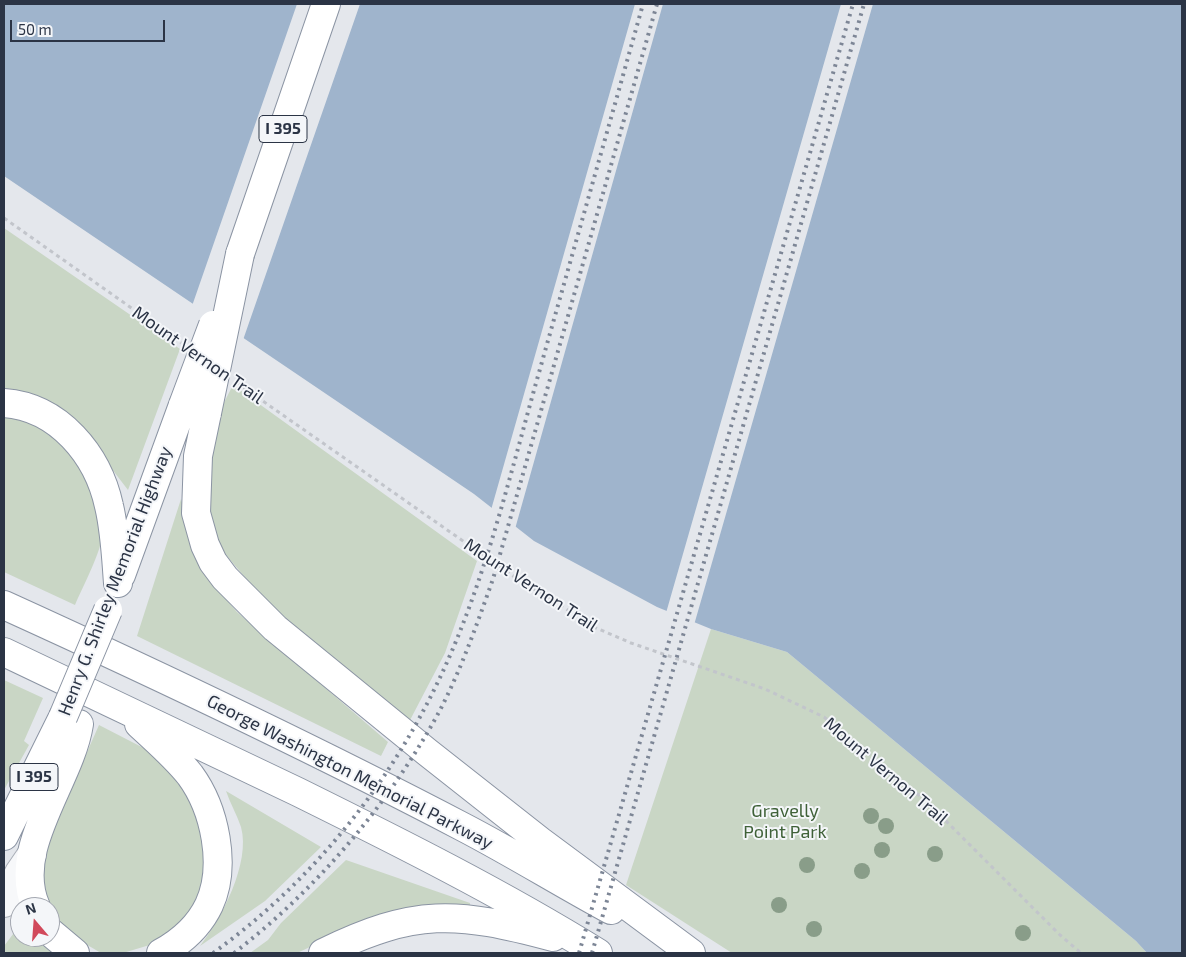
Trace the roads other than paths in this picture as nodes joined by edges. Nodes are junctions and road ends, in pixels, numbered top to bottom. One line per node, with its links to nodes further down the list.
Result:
1 (326, 4): 3 (highway, I 395, bridge)
2 (4, 402): 4 (highway)
3 (195, 409): 4 (highway, Henry G. Shirley Memorial Highway / I 395); 18 (highway)
4 (118, 583): 8 (highway, Henry G. Shirley Memorial Highway / I 395, bridge)
5 (4, 605): 18 (highway, George Washington Memorial Parkway)
6 (4, 652): 7 (highway)
7 (122, 707): 14 (highway); 16 (highway)
8 (71, 720): 9 (highway, Henry G. Shirley Memorial Highway / I 395); 10 (highway)
9 (4, 836)
10 (32, 854): 11 (highway); 12 (lane)
11 (33, 897)
12 (4, 903)
13 (60, 940): 15 (highway)
14 (592, 950): 17 (highway)
15 (75, 953)
16 (161, 953)
17 (323, 953)
18 (690, 953)

